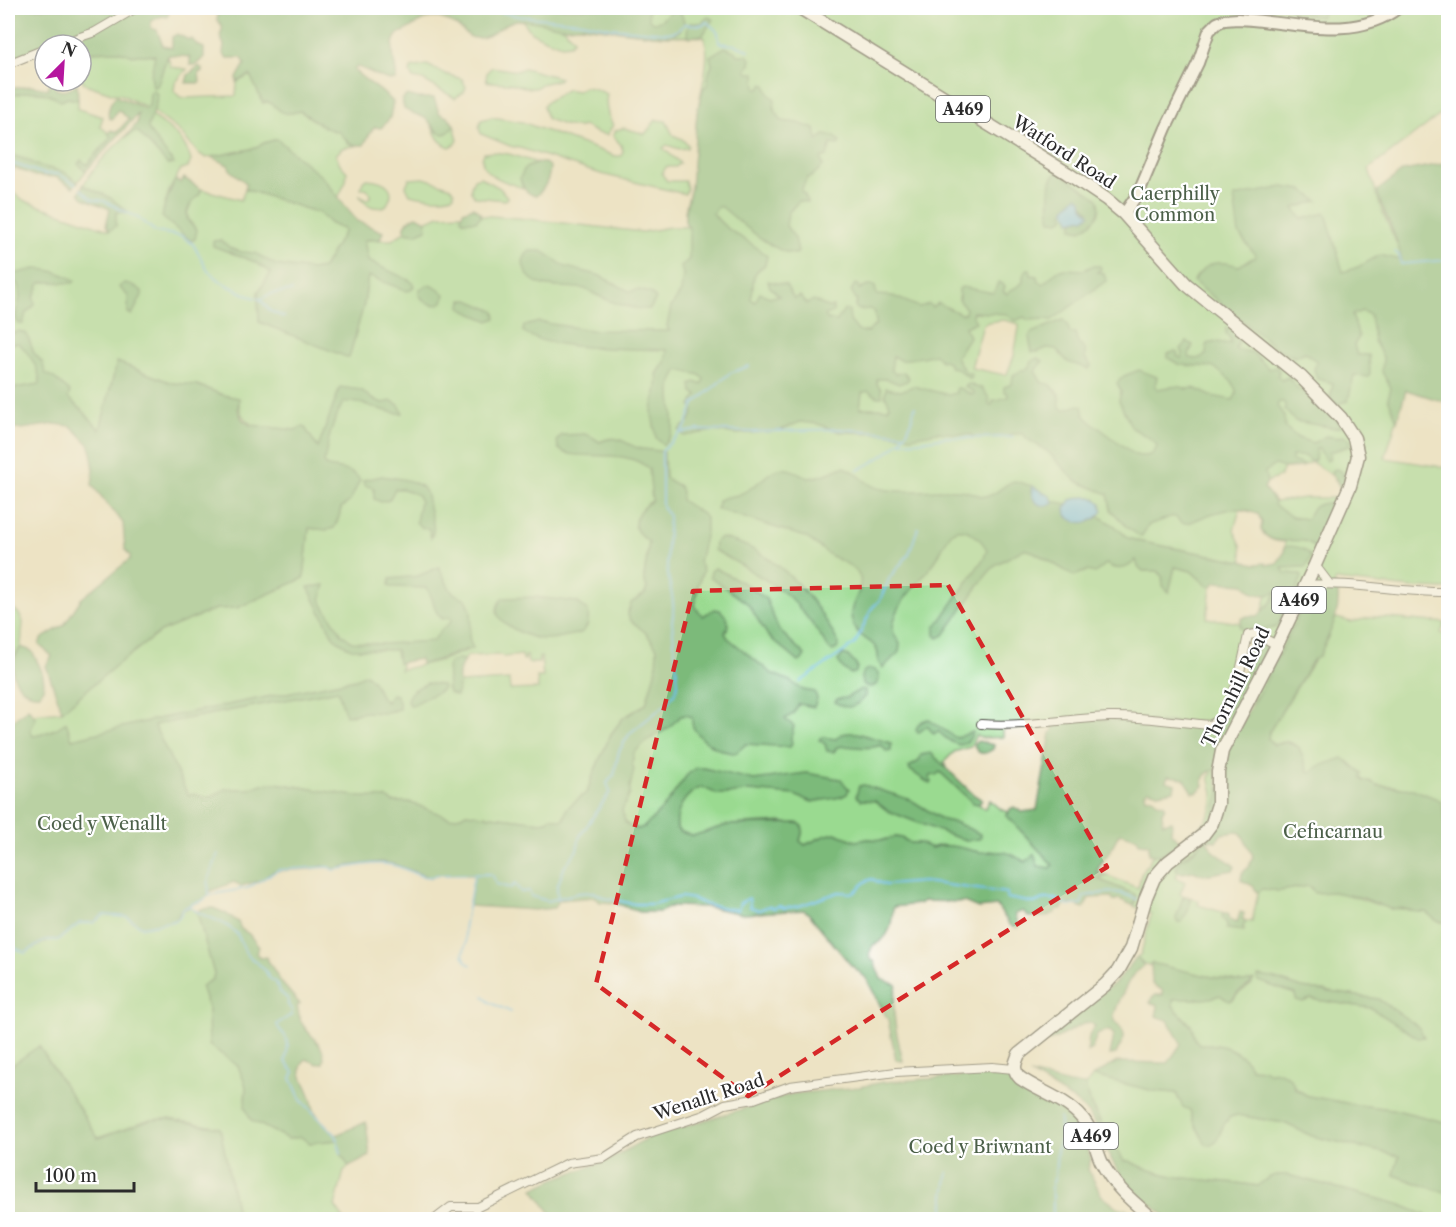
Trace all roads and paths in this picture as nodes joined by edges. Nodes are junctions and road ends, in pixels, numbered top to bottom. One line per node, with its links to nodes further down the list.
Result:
1 (136, 8): 4 (street)
2 (800, 8): 7 (main road, Watford Road / A469)
3 (1398, 8): 7 (main road)
4 (92, 33)
5 (33, 54): 6 (street)
6 (8, 64)
7 (1124, 214): 8 (main road, Thornhill Road / A469)
8 (1315, 565): 9 (street); 10 (main road, Thornhill Road / A469)
9 (1328, 582): 10 (street); 11 (street)
10 (1306, 585): 12 (main road, Thornhill Road / A469)
11 (1449, 592)
12 (1277, 645): 13 (street); 14 (main road, Thornhill Road / A469)
13 (981, 724)
14 (1014, 1069): 15 (street, Wenallt Road); 16 (main road, A469)
15 (434, 1220)
16 (1154, 1220)

